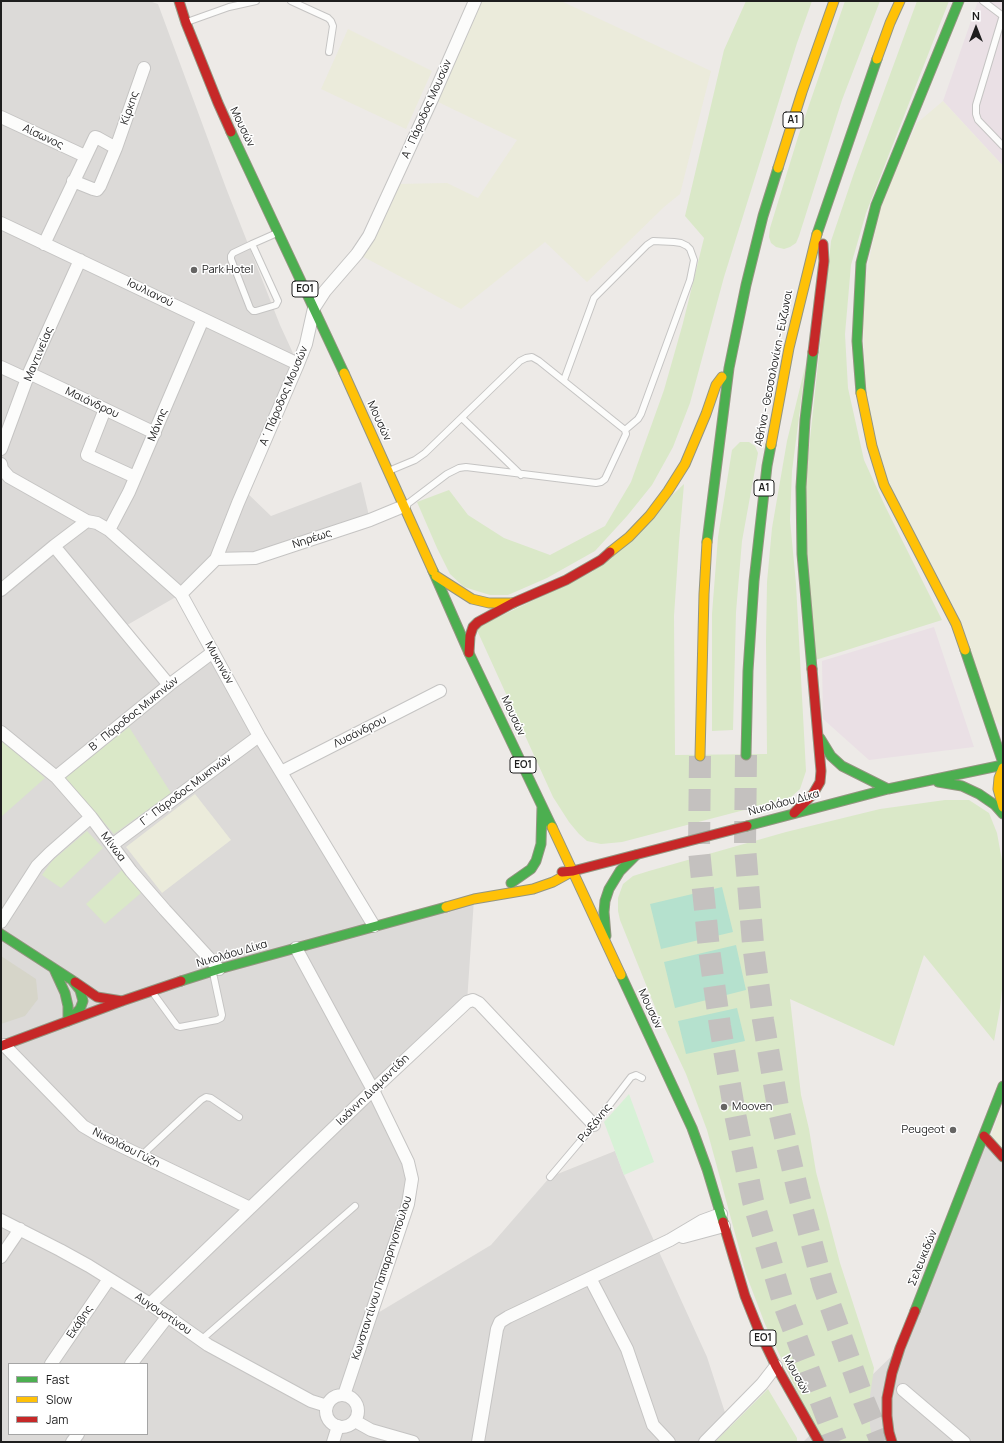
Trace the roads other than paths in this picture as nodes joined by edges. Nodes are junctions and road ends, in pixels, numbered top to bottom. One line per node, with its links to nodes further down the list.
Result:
1 (179, 1): 10 (main road, Μουσών / ΕΟ1)
2 (256, 1): 10 (lane)
3 (291, 1): 11 (lane)
4 (476, 1): 24 (street, Α΄ Πάροδος Μουσών)
5 (834, 1): 28 (main road, Α1)
6 (900, 1): 19 (main road, Αθήνα - Θεσσαλονίκη - Εύζωνοι / Α1)
7 (959, 1): 58 (main road)
8 (983, 1): 9 (lane)
9 (1003, 16): 14 (lane)
10 (186, 22): 20 (main road, Μουσών / ΕΟ1)
11 (329, 52)
12 (144, 68): 15 (street, Κίρκης)
13 (1, 118): 16 (street, Αίσωνος)
14 (1003, 146)
15 (116, 148): 16 (street); 17 (street, Κίρκης)
16 (85, 156): 17 (street)
17 (73, 180): 21 (street)
18 (1, 223): 21 (street, Ιουλιανού)
19 (819, 225): 54 (main road); 56 (main road, Αθήνα - Θεσσαλονίκη - Εύζωνοι / Α1)
20 (279, 232): 22 (lane); 24 (main road, Μουσών / ΕΟ1)
21 (44, 244): 23 (street, Ιουλιανού)
22 (252, 244): 22 (lane)
23 (80, 260): 25 (street, Ιουλιανού); 29 (street, Μαντινείας)
24 (314, 308): 26 (street, Α΄ Πάροδος Μουσών); 37 (main road, Μουσών / ΕΟ1)
25 (203, 319): 26 (street, Ιουλιανού); 34 (street, Μάνης)
26 (298, 364): 44 (street, Α΄ Πάροδος Μουσών)
27 (1, 367): 29 (street, Μαιάνδρου)
28 (729, 368): 48 (main road); 57 (main road, Α1)
29 (28, 376): 31 (street, Μαιάνδρου); 35 (street, Μαντινείας)
30 (564, 380): 32 (lane); 33 (lane); 33 (lane)
31 (105, 408): 34 (street, Μαιάνδρου); 39 (street)
32 (462, 418): 37 (lane); 38 (lane)
33 (625, 430): 38 (lane)
34 (155, 432): 39 (street, Μάνης)
35 (1, 449)
36 (1, 464): 41 (street, Μυκηνών)
37 (389, 471): 40 (main road, Μουσών / ΕΟ1)
38 (521, 474): 40 (lane)
39 (135, 477): 42 (street, Μάνης)
40 (404, 506): 44 (street, Νηρέως); 45 (main road, Μουσών / ΕΟ1)
41 (87, 521): 42 (street, Μυκηνών); 43 (street)
42 (109, 530): 47 (street, Μυκηνών)
43 (54, 546): 46 (street); 51 (street)
44 (216, 559): 47 (street, Α΄ Πάροδος Μουσών)
45 (436, 576): 48 (main road); 50 (main road, Μουσών / ΕΟ1)
46 (4, 583)
47 (182, 594): 49 (street, Μυκηνών)
48 (513, 603): 50 (main road)
49 (213, 652): 51 (street, Β΄ Πάροδος Μυκηνών); 55 (street, Μυκηνών)
50 (469, 653): 63 (main road, Μουσών / ΕΟ1)
51 (169, 685): 60 (street, Β΄ Πάροδος Μυκηνών)
52 (440, 691): 59 (street, Λυσάνδρου)
53 (1, 732): 60 (street, Μίνωα)
54 (819, 735): 62 (main road); 65 (main road)
55 (259, 736): 59 (street, Μυκηνών); 68 (street, Γ΄ Πάροδος Μυκηνών)
56 (746, 755)
57 (700, 756)
58 (1003, 765): 61 (main road, Νικολάου Δίκα); 64 (main road)
59 (281, 772): 76 (street, Μυκηνών)
60 (56, 777): 67 (street, Μίνωα)
61 (924, 781): 62 (main road, Νικολάου Δίκα); 66 (main road)
62 (888, 789): 65 (main road, Νικολάου Δίκα)
63 (542, 806): 70 (main road, Μουσών / ΕΟ1); 73 (main road)
64 (1003, 807)
65 (794, 813): 69 (main road, Νικολάου Δίκα)
66 (1003, 814)
67 (91, 817): 68 (street, Μίνωα); 75 (street)
68 (112, 845): 81 (street, Μίνωα)
69 (636, 854): 70 (main road, Νικολάου Δίκα); 78 (main road)
70 (572, 871): 71 (main road, Νικολάου Δίκα); 74 (main road, Νικολάου Δίκα); 78 (main road, Μουσών / ΕΟ1)
71 (548, 874)
72 (536, 876): 73 (main road, Νικολάου Δίκα)
73 (511, 883): 74 (main road, Νικολάου Δίκα)
74 (474, 899): 76 (main road, Νικολάου Δίκα)
75 (1, 922)
76 (374, 926): 79 (main road, Νικολάου Δίκα)
77 (1, 934): 80 (main road)
78 (607, 944): 99 (main road, Μουσών / ΕΟ1)
79 (296, 948): 81 (main road, Νικολάου Δίκα); 89 (street, Κωνσταντίνου Παπαρρηγοπούλου)
80 (54, 968): 82 (main road); 85 (main road)
81 (216, 970): 83 (main road, Νικολάου Δίκα); 83 (lane)
82 (72, 980): 84 (main road); 85 (main road)
83 (152, 991): 84 (main road, Νικολάου Δίκα)
84 (122, 1001): 85 (main road, Νικολάου Δίκα)
85 (68, 1021): 86 (main road, Νικολάου Δίκα)
86 (3, 1046): 93 (street, Νικολάου Γύζη)
87 (642, 1078): 91 (lane, Ρωξάνης)
88 (1003, 1086): 92 (main road, Σελευκιδών)
89 (373, 1090): 91 (street, Ιωάννη Διαμαντίδη); 97 (street, Ιωάννη Διαμαντίδη); 111 (street, Κωνσταντίνου Παπαρρηγοπούλου)
90 (239, 1117): 93 (lane)
91 (594, 1125): 95 (lane, Ρωξάνης)
92 (984, 1136): 94 (main road); 121 (main road, Σελευκιδών)
93 (141, 1156): 97 (street, Νικολάου Γύζη)
94 (1003, 1157)
95 (550, 1177)
96 (355, 1206): 106 (lane)
97 (250, 1208): 104 (street, Ιωάννη Διαμαντίδη)
98 (1, 1220): 100 (street, Αυγουστίνου)
99 (723, 1220): 102 (street); 109 (main road, Μουσών / ΕΟ1)
100 (20, 1229): 101 (street); 103 (street, Αυγουστίνου)
101 (1, 1257)
102 (590, 1278): 117 (street); 118 (street)
103 (109, 1279): 104 (street, Αυγουστίνου); 107 (street, Εκάβης)
104 (150, 1304): 105 (street, Αυγουστίνου)
105 (168, 1316): 106 (street, Αυγουστίνου); 108 (street)
106 (201, 1340): 112 (street, Αυγουστίνου)
107 (52, 1363)
108 (131, 1363)
109 (776, 1366): 119 (street); 120 (main road, Μουσών / ΕΟ1)
110 (903, 1390): 122 (street)
111 (344, 1395): 112 (street); 113 (street)
112 (327, 1406): 114 (street)
113 (355, 1421): 114 (street); 116 (street)
114 (338, 1426): 115 (street)
115 (333, 1442)
116 (413, 1442)
117 (478, 1442)
118 (670, 1442)
119 (705, 1442)
120 (819, 1442)
121 (892, 1442)
122 (964, 1442)

